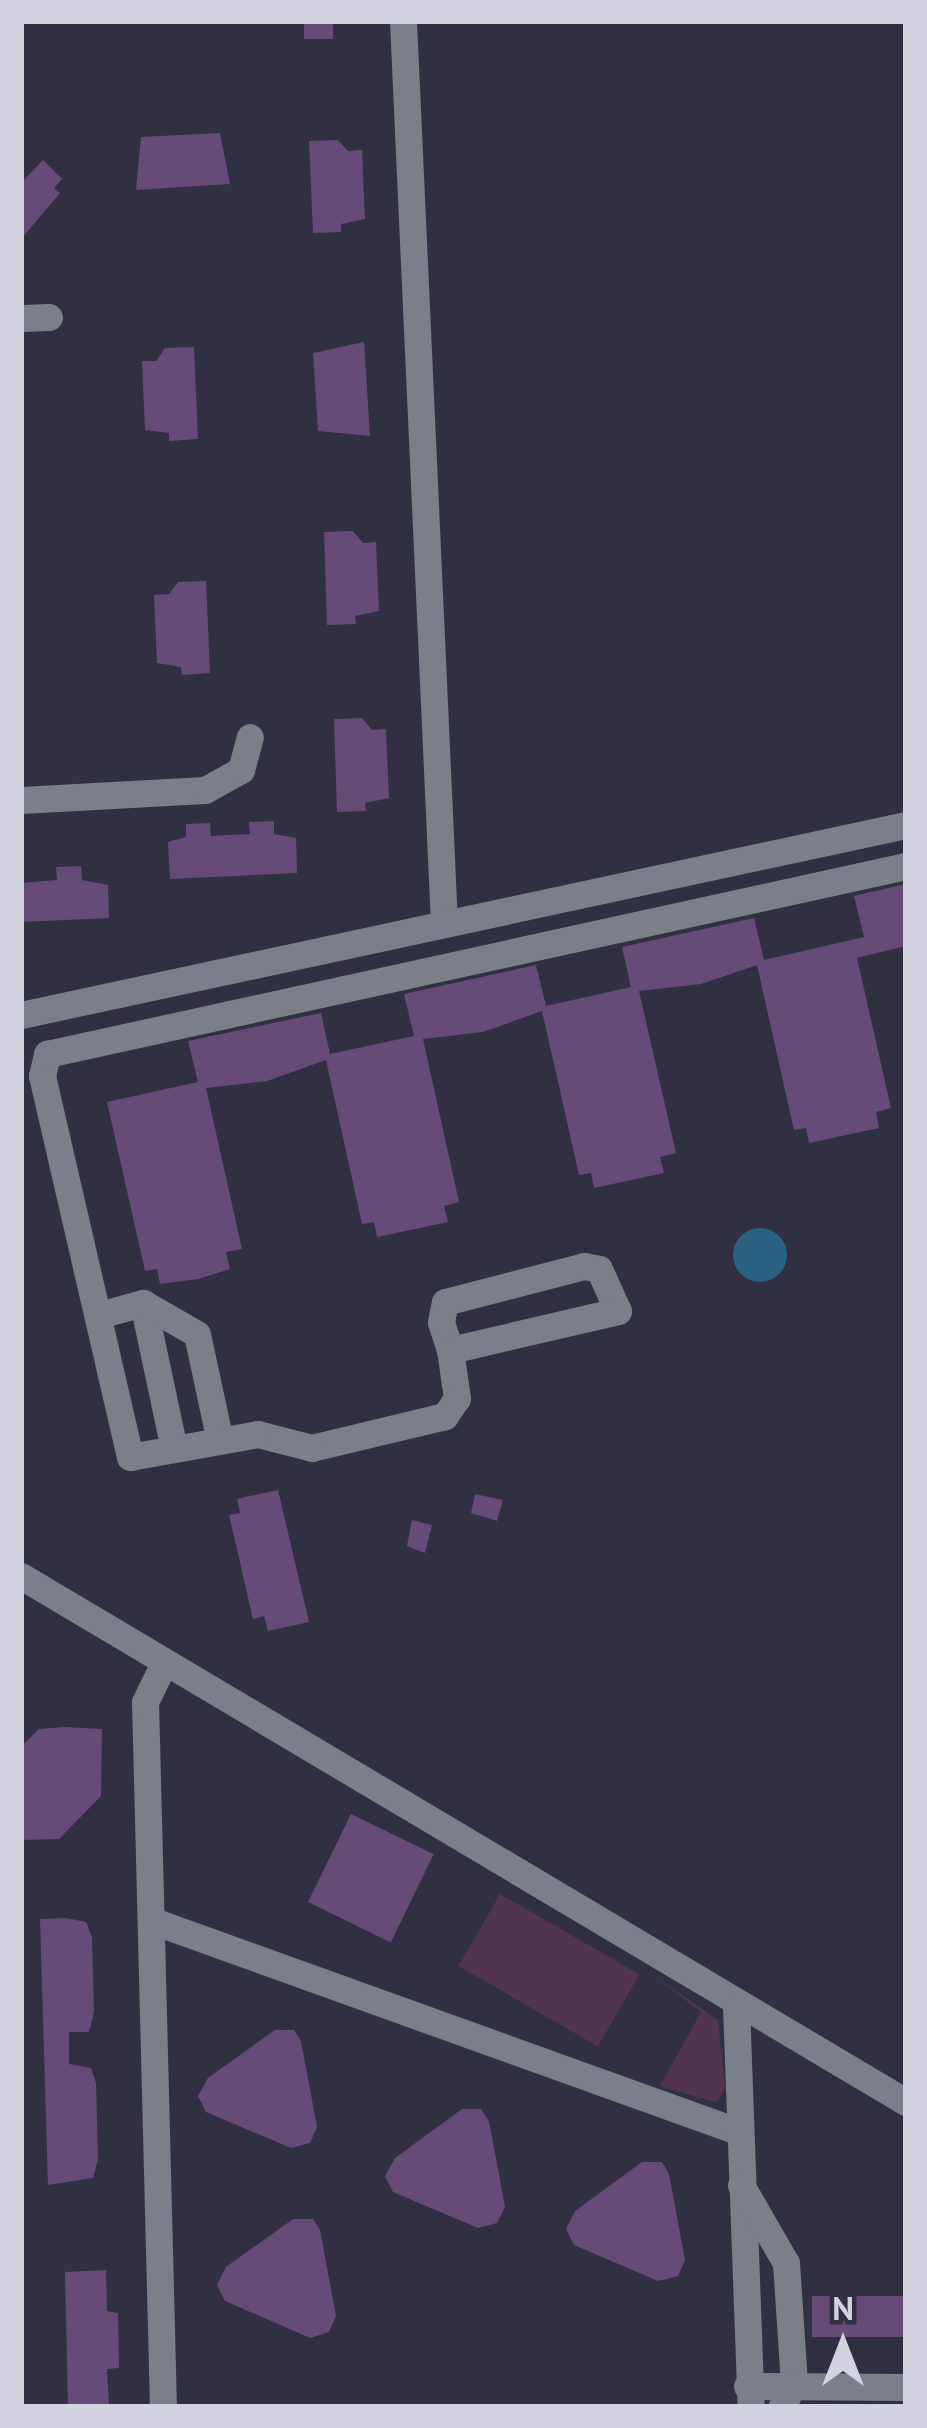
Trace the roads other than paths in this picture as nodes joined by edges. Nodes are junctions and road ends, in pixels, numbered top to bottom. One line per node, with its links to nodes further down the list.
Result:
1 (403, 21): 6 (street)
2 (250, 737): 3 (street)
3 (21, 800)
4 (906, 825): 6 (street)
5 (906, 866): 9 (street)
6 (444, 924): 7 (street)
7 (21, 1015)
8 (143, 1303): 9 (street); 11 (street); 12 (street)
9 (99, 1315): 12 (street)
10 (450, 1350): 10 (street); 11 (street)
11 (220, 1441): 12 (street)
12 (174, 1449)
13 (21, 1576): 14 (street)
14 (164, 1663): 15 (street); 16 (street)
15 (153, 1922): 18 (street); 23 (street)
16 (736, 2006): 17 (street); 18 (street)
17 (906, 2102)
18 (737, 2131): 19 (street)
19 (741, 2185): 21 (street); 22 (street)
20 (906, 2386): 21 (street)
21 (787, 2395): 22 (street)
22 (749, 2396)
23 (163, 2407)

